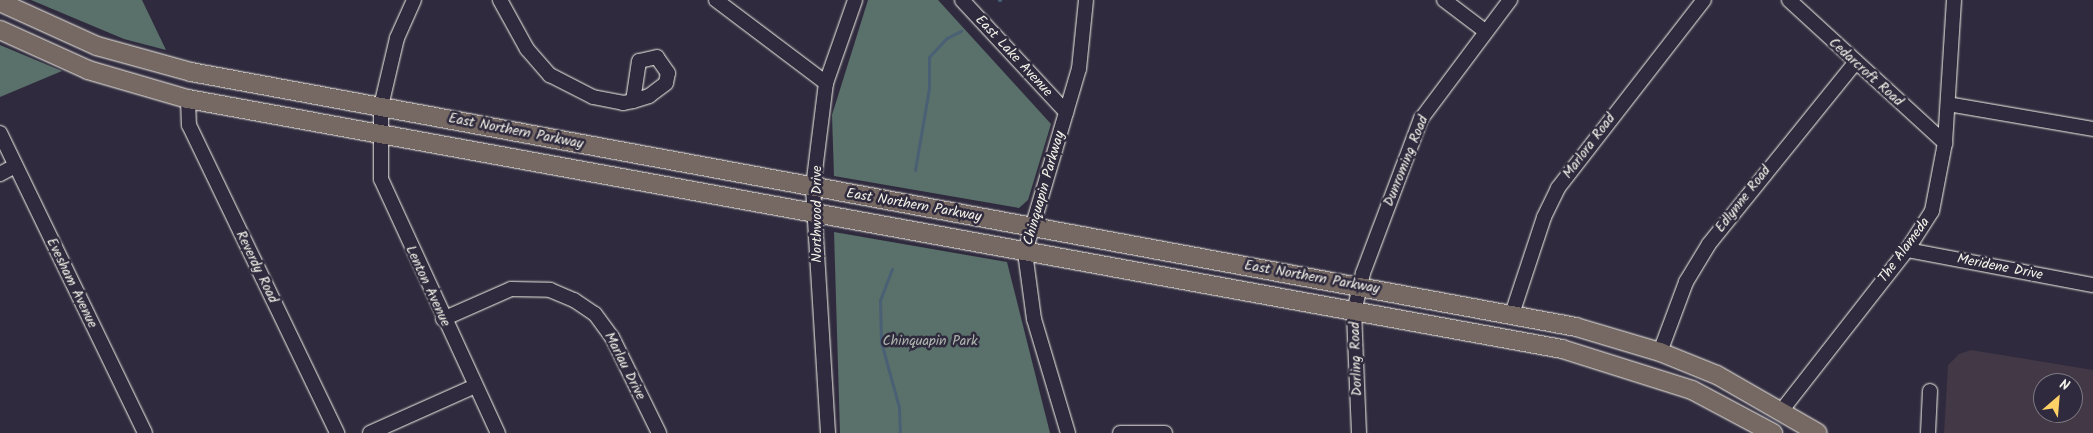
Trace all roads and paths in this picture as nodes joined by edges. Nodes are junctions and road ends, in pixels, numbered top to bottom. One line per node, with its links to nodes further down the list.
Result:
1 (414, 0): 20 (street, Lenton Avenue)
2 (500, 0): 18 (street)
3 (716, 0): 16 (street)
4 (855, 0): 16 (street, Northwood Drive)
5 (962, 0): 21 (street, East Lake Avenue)
6 (1086, 0): 21 (street, Chinquapin Parkway)
7 (1444, 0): 14 (street)
8 (1510, 0): 14 (street, Dunroming Road)
9 (1704, 0): 36 (street, Marlora Road)
10 (1789, 0): 15 (street, Cedarcroft Road)
11 (1954, 0): 19 (street, The Alameda)
12 (0, 2): 20 (main road, East Northern Parkway)
13 (0, 30): 17 (main road, East Northern Parkway)
14 (1485, 31): 34 (street, Dunroming Road)
15 (1855, 63): 25 (street, Cedarcroft Road); 38 (street, Edlynne Road)
16 (826, 83): 28 (street, Northwood Drive)
17 (188, 99): 24 (main road, East Northern Parkway); 44 (street, Reverdy Road)
18 (633, 102)
19 (1948, 104): 22 (street); 25 (street, The Alameda)
20 (381, 106): 24 (street, Lenton Avenue); 28 (main road, East Northern Parkway)
21 (1066, 112): 30 (street, Chinquapin Parkway)
22 (2093, 129)
23 (0, 133): 26 (street, Evesham Avenue)
24 (381, 134): 29 (main road, East Northern Parkway); 37 (street, Lenton Avenue)
25 (1945, 142): 31 (street, The Alameda)
26 (15, 166): 27 (street); 43 (street, Evesham Avenue)
27 (0, 174)
28 (814, 187): 29 (street, Northwood Drive); 30 (main road, East Northern Parkway)
29 (816, 215): 32 (main road, East Northern Parkway); 48 (street, Northwood Drive)
30 (1030, 226): 32 (street, Chinquapin Parkway); 34 (main road, East Northern Parkway)
31 (1906, 250): 33 (street, Meridene Drive); 41 (street, The Alameda)
32 (1025, 252): 35 (main road, East Northern Parkway); 49 (street, Chinquapin Parkway)
33 (2093, 285)
34 (1359, 286): 35 (street, Dorling Road); 36 (main road, East Northern Parkway)
35 (1354, 312): 42 (main road, East Northern Parkway); 52 (street, Dorling Road)
36 (1512, 314): 38 (main road, East Northern Parkway)
37 (443, 319): 39 (street, Lenton Avenue); 47 (street, Marlau Drive)
38 (1660, 352): 41 (main road, East Northern Parkway)
39 (475, 386): 45 (street); 46 (street, Lenton Avenue)
40 (1930, 390): 54 (street)
41 (1782, 410): 42 (main road, The Alameda); 53 (main road, East Northern Parkway)
42 (1768, 432)
43 (145, 433)
44 (337, 433)
45 (370, 433)
46 (498, 433)
47 (659, 433)
48 (828, 433)
49 (1068, 433)
50 (1120, 433): 51 (street)
51 (1165, 433)
52 (1359, 433)
53 (1818, 433)
54 (1928, 433)

